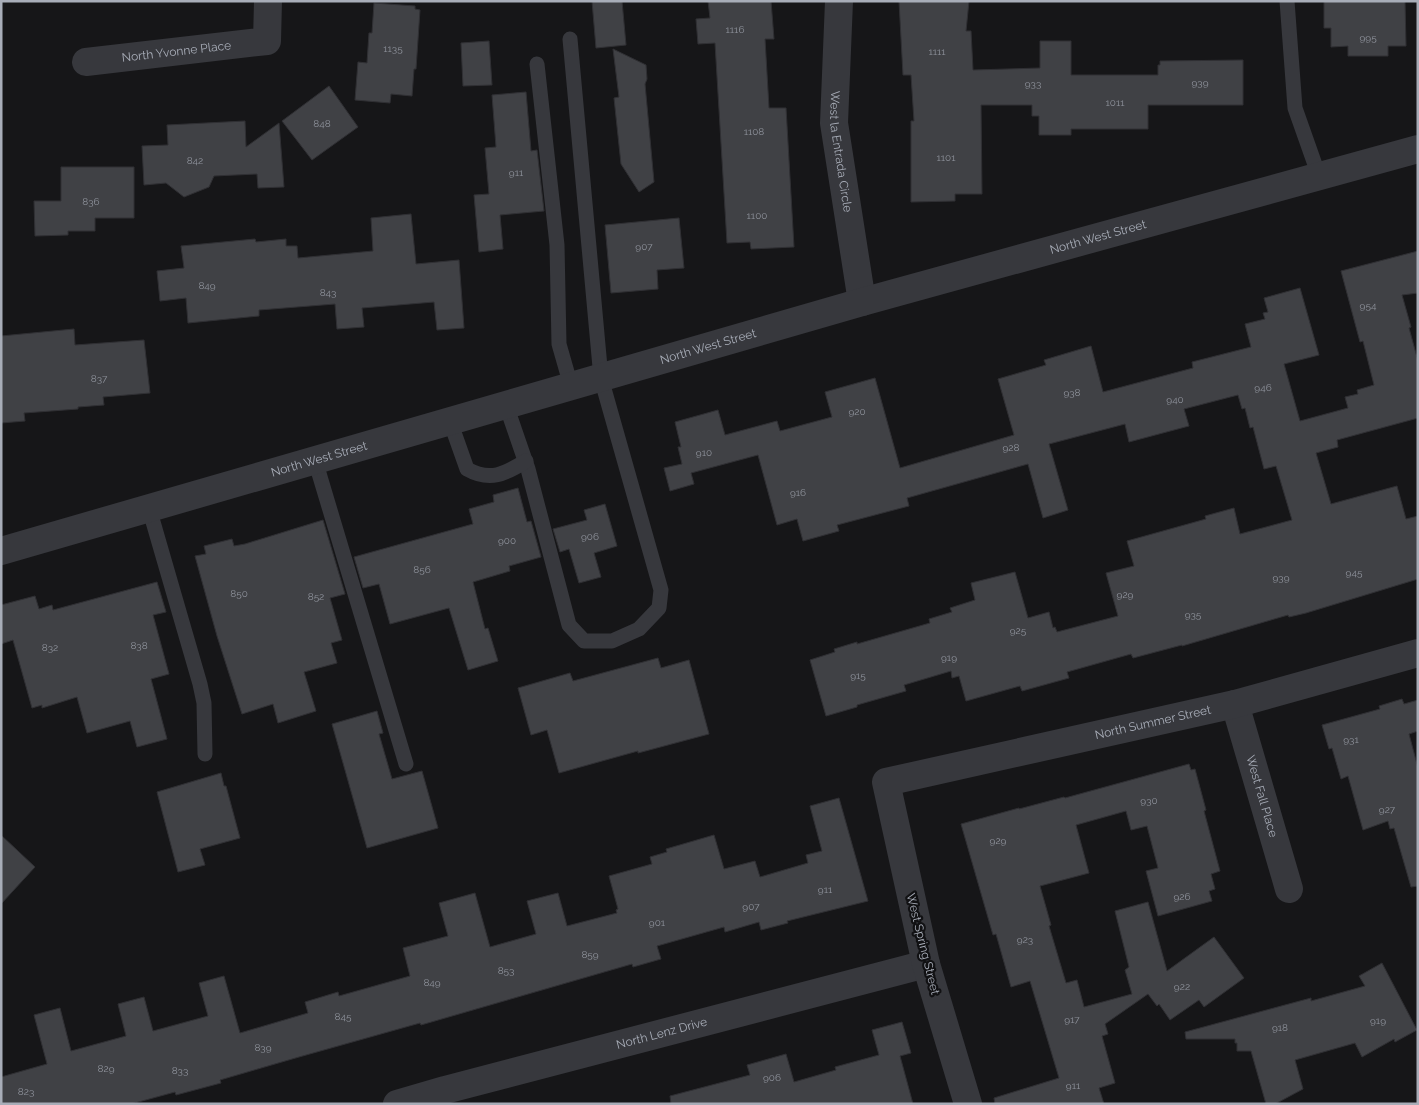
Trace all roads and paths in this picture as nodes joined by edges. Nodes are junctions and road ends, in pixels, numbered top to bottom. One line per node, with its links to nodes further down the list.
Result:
1 (268, 1): 5 (street, North Yvonne Place)
2 (839, 1): 9 (street, West la Entrada Circle)
3 (1287, 1): 8 (lane)
4 (570, 39): 10 (lane)
5 (86, 62)
6 (537, 64): 11 (lane)
7 (1418, 149): 8 (street, North West Street)
8 (1319, 176): 9 (street, North West Street)
9 (862, 302): 10 (street, North West Street)
10 (601, 378): 11 (street, North West Street); 15 (lane)
11 (571, 386): 12 (street, North West Street)
12 (506, 405): 13 (street, North West Street); 15 (lane)
13 (450, 421): 14 (street, North West Street); 15 (lane)
14 (315, 460): 16 (street, North West Street); 21 (lane)
15 (526, 461)
16 (149, 508): 17 (street, North West Street); 20 (lane)
17 (1, 551)
18 (1418, 653): 19 (street, North Summer Street)
19 (1234, 704): 22 (street, North Summer Street); 23 (street, West Fall Place)
20 (205, 754)
21 (406, 764)
22 (886, 782): 24 (street, West Spring Street)
23 (1288, 889)
24 (926, 964): 25 (street, North Lenz Drive); 27 (street, West Spring Street)
25 (447, 1097): 26 (street, North Lenz Drive)
26 (397, 1104)
27 (968, 1104)

